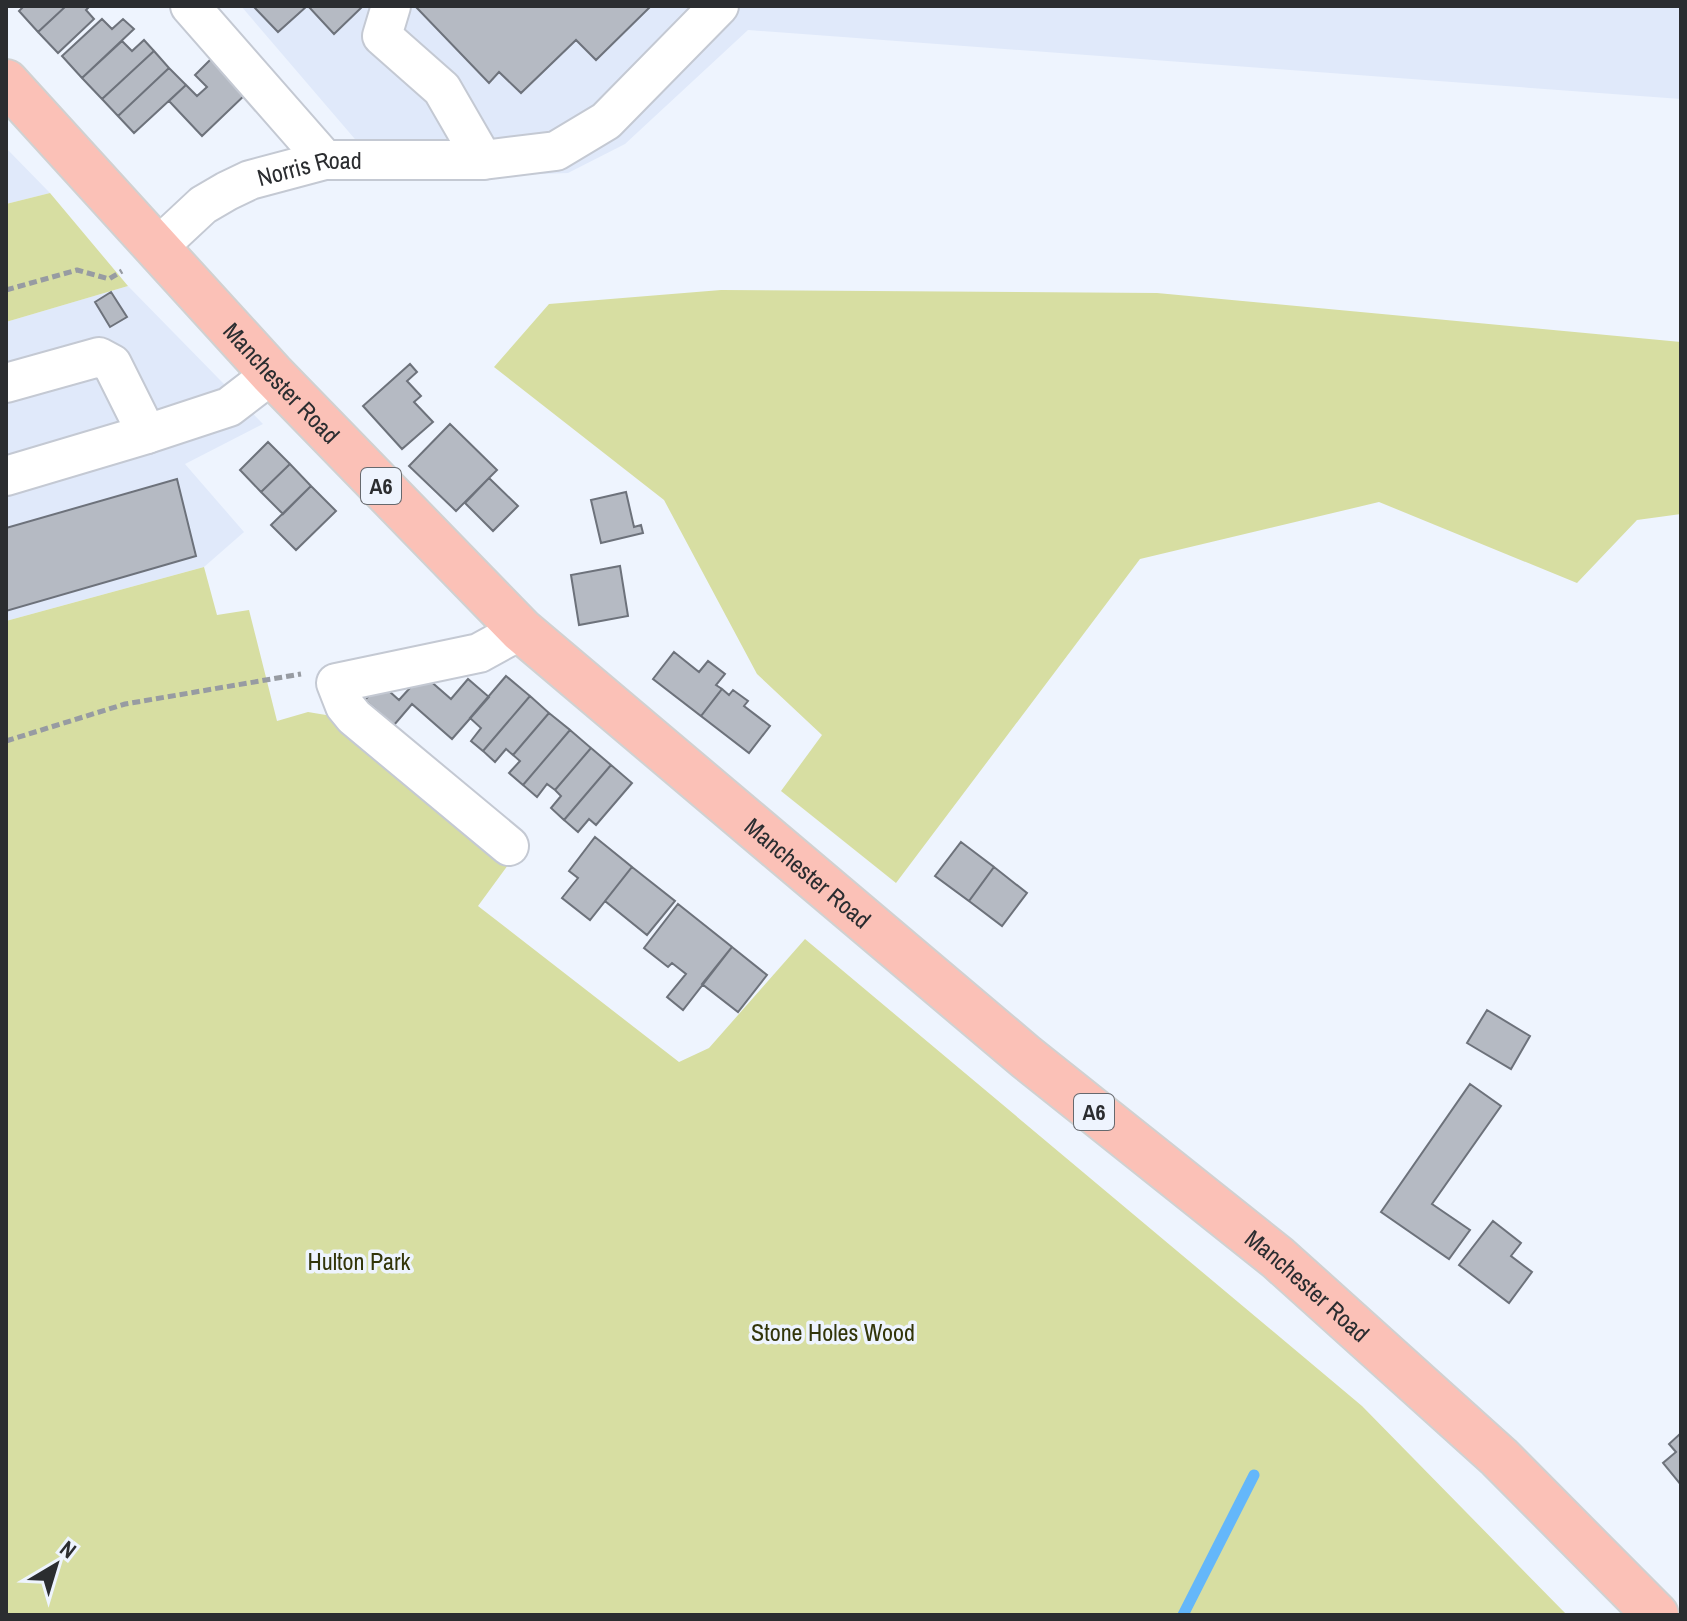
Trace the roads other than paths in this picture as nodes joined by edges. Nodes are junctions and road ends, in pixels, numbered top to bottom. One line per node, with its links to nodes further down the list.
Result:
1 (190, 6): 5 (street)
2 (391, 6): 6 (street)
3 (719, 6): 6 (street, Norris Road)
4 (6, 82): 7 (highway, Manchester Road / A6)
5 (325, 160): 6 (street, Norris Road); 7 (street, Norris Road)
6 (483, 160)
7 (158, 247): 8 (highway, Manchester Road / A6)
8 (272, 374): 10 (street); 12 (highway, Manchester Road / A6)
9 (6, 383): 10 (street)
10 (147, 434): 11 (street)
11 (6, 476)
12 (521, 630): 13 (street); 14 (highway, Manchester Road / A6)
13 (509, 846)
14 (1656, 1615)

